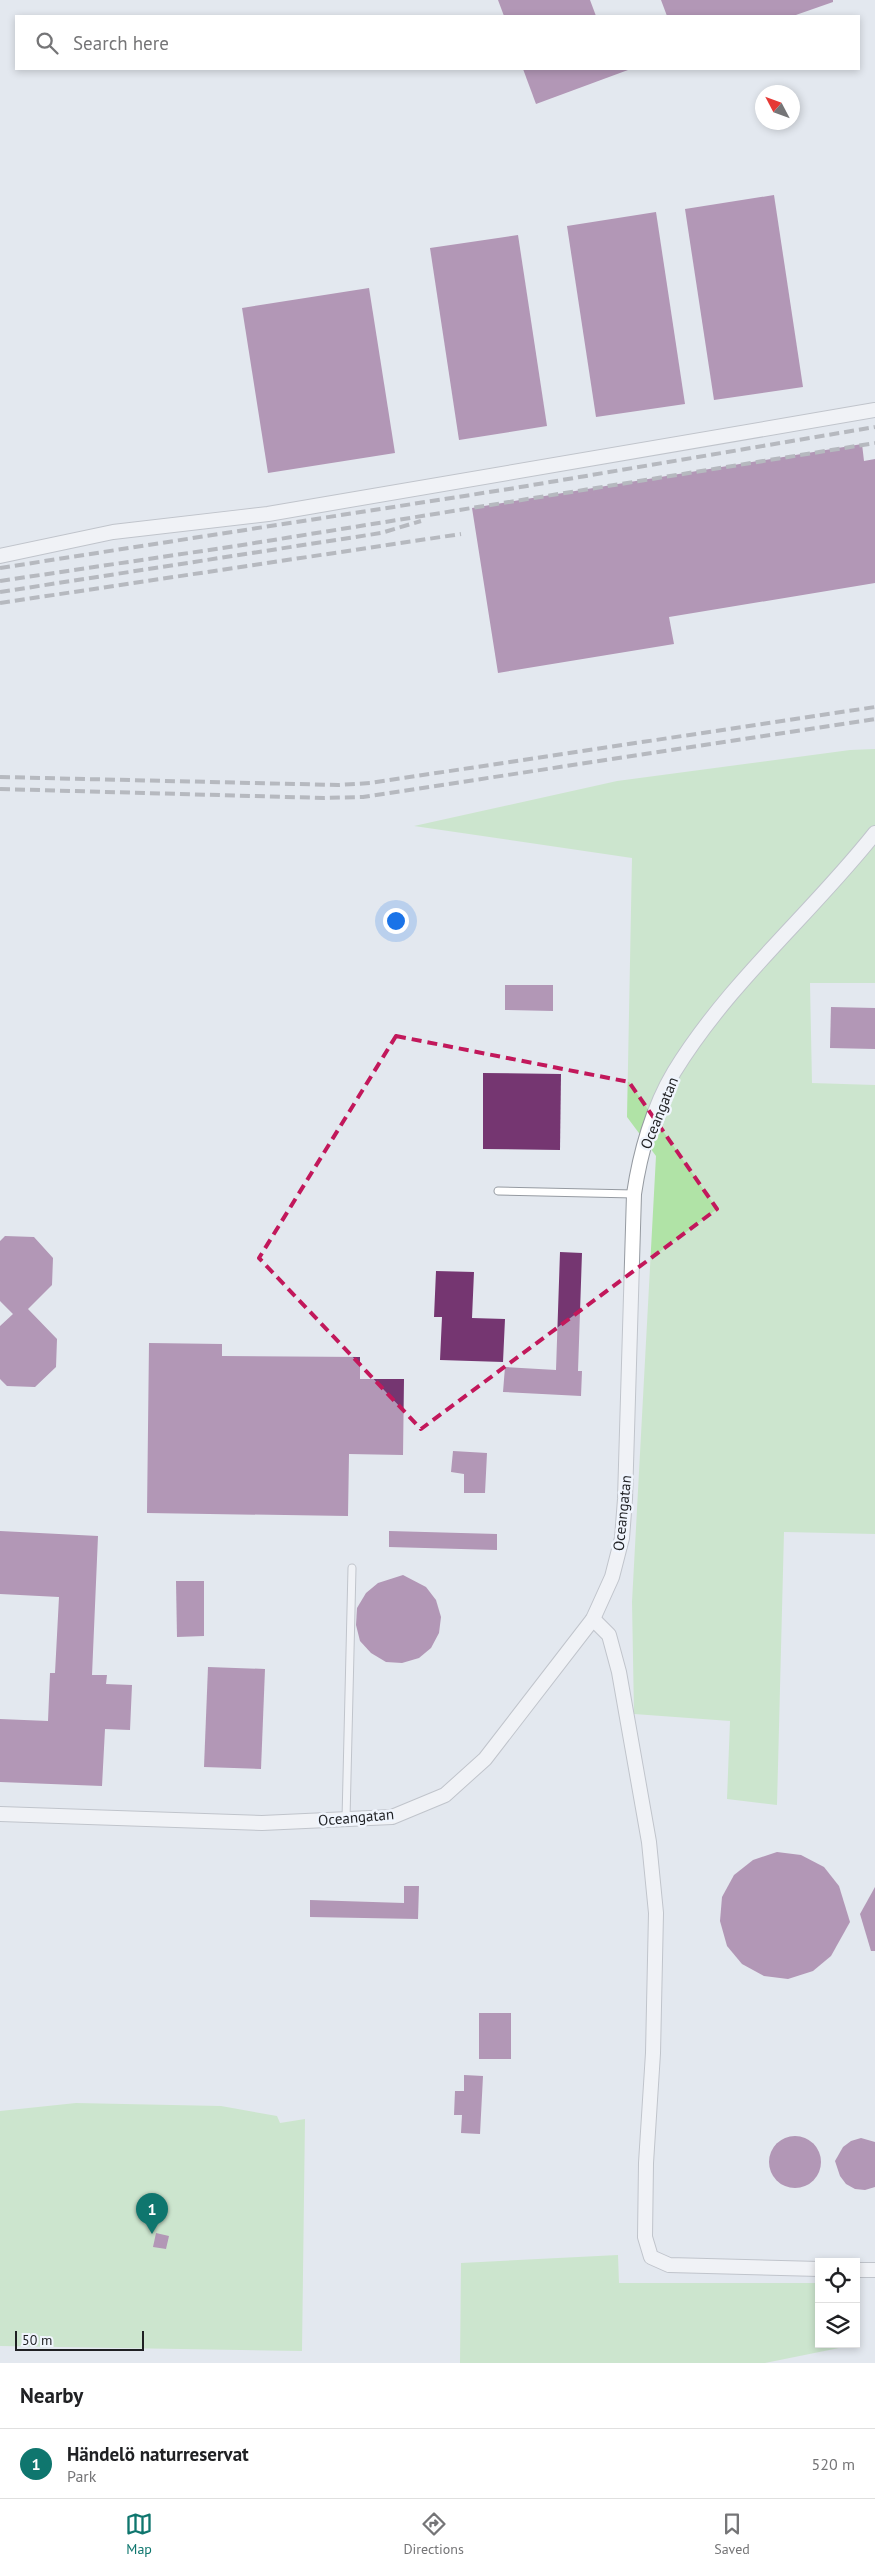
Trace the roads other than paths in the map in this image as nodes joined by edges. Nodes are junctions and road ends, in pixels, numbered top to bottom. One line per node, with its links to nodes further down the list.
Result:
1 (875, 410): 2 (street)
2 (0, 556)
3 (875, 833): 5 (street, Oceangatan)
4 (498, 1191): 5 (lane)
5 (634, 1194): 7 (street, Oceangatan)
6 (352, 1568): 9 (lane)
7 (593, 1619): 9 (street, Oceangatan); 10 (street)
8 (0, 1814): 9 (street, Oceangatan)
9 (346, 1819)
10 (815, 2269)
11 (860, 2270): 12 (street)
12 (875, 2270)

